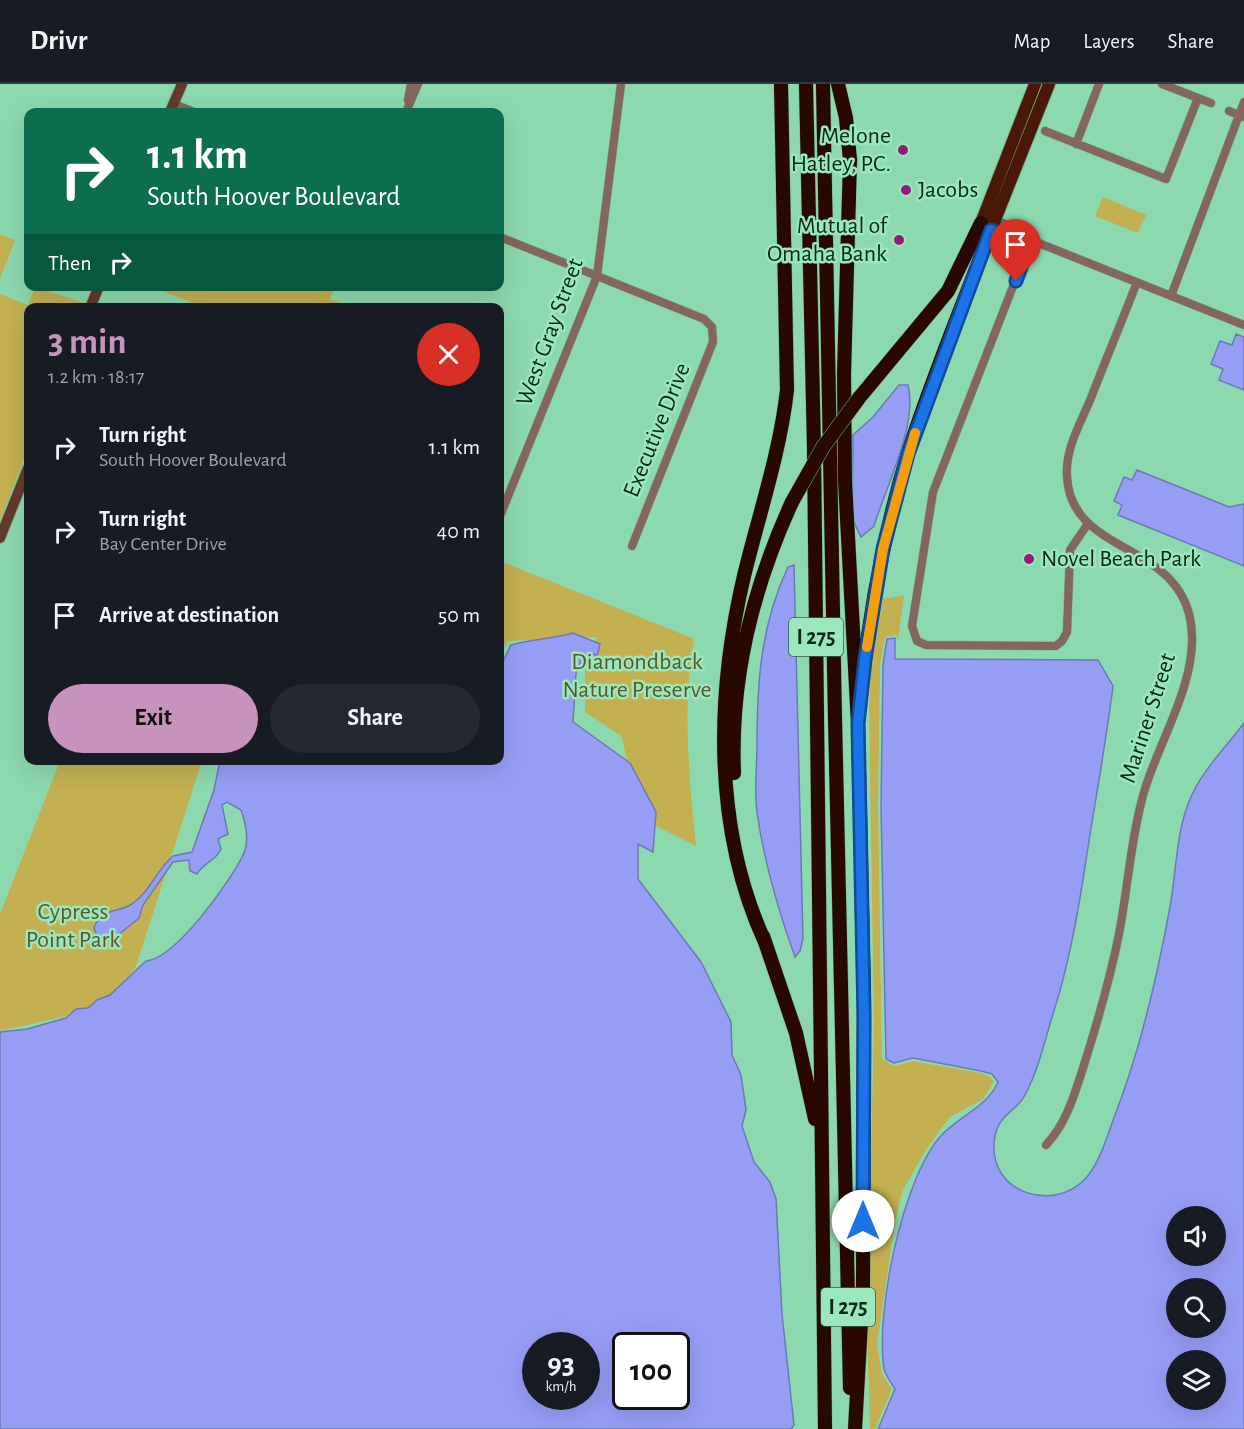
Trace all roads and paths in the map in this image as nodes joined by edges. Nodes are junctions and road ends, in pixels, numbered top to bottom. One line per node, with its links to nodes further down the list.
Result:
1 (182, 84): 16 (street)
2 (411, 84): 17 (street)
3 (418, 84): 18 (street)
4 (621, 84): 26 (street, West Gray Street)
5 (782, 84): 36 (highway)
6 (807, 84): 38 (highway, I 275)
7 (823, 84): 40 (highway, I 275)
8 (838, 84): 35 (highway)
9 (1035, 84): 23 (main road)
10 (1049, 84): 23 (main road)
11 (1099, 84): 22 (street)
12 (1162, 84): 13 (street)
13 (1198, 98): 15 (street); 22 (street)
14 (1244, 102): 20 (street)
15 (1211, 103)
16 (172, 108)
17 (407, 108)
18 (408, 108)
19 (1229, 111): 20 (street)
20 (1241, 116): 28 (street)
21 (1045, 131): 22 (street)
22 (1076, 144)
23 (989, 224): 25 (street); 35 (highway); 36 (highway, bridge)
24 (504, 239): 26 (street)
25 (1031, 240): 27 (street); 32 (street)
26 (597, 276): 31 (street, West Gray Street); 34 (street, Executive Drive)
27 (1137, 282): 28 (street); 32 (street, Mariner Street)
28 (1171, 296): 29 (street)
29 (1244, 325)
30 (24, 478): 33 (street)
31 (504, 506)
32 (1087, 525): 37 (street, Mariner Street)
33 (0, 538)
34 (632, 546)
35 (858, 724): 40 (highway)
36 (765, 942): 38 (highway)
37 (1046, 1145)
38 (823, 1190): 39 (highway, I 275)
39 (825, 1429)
40 (853, 1429)

